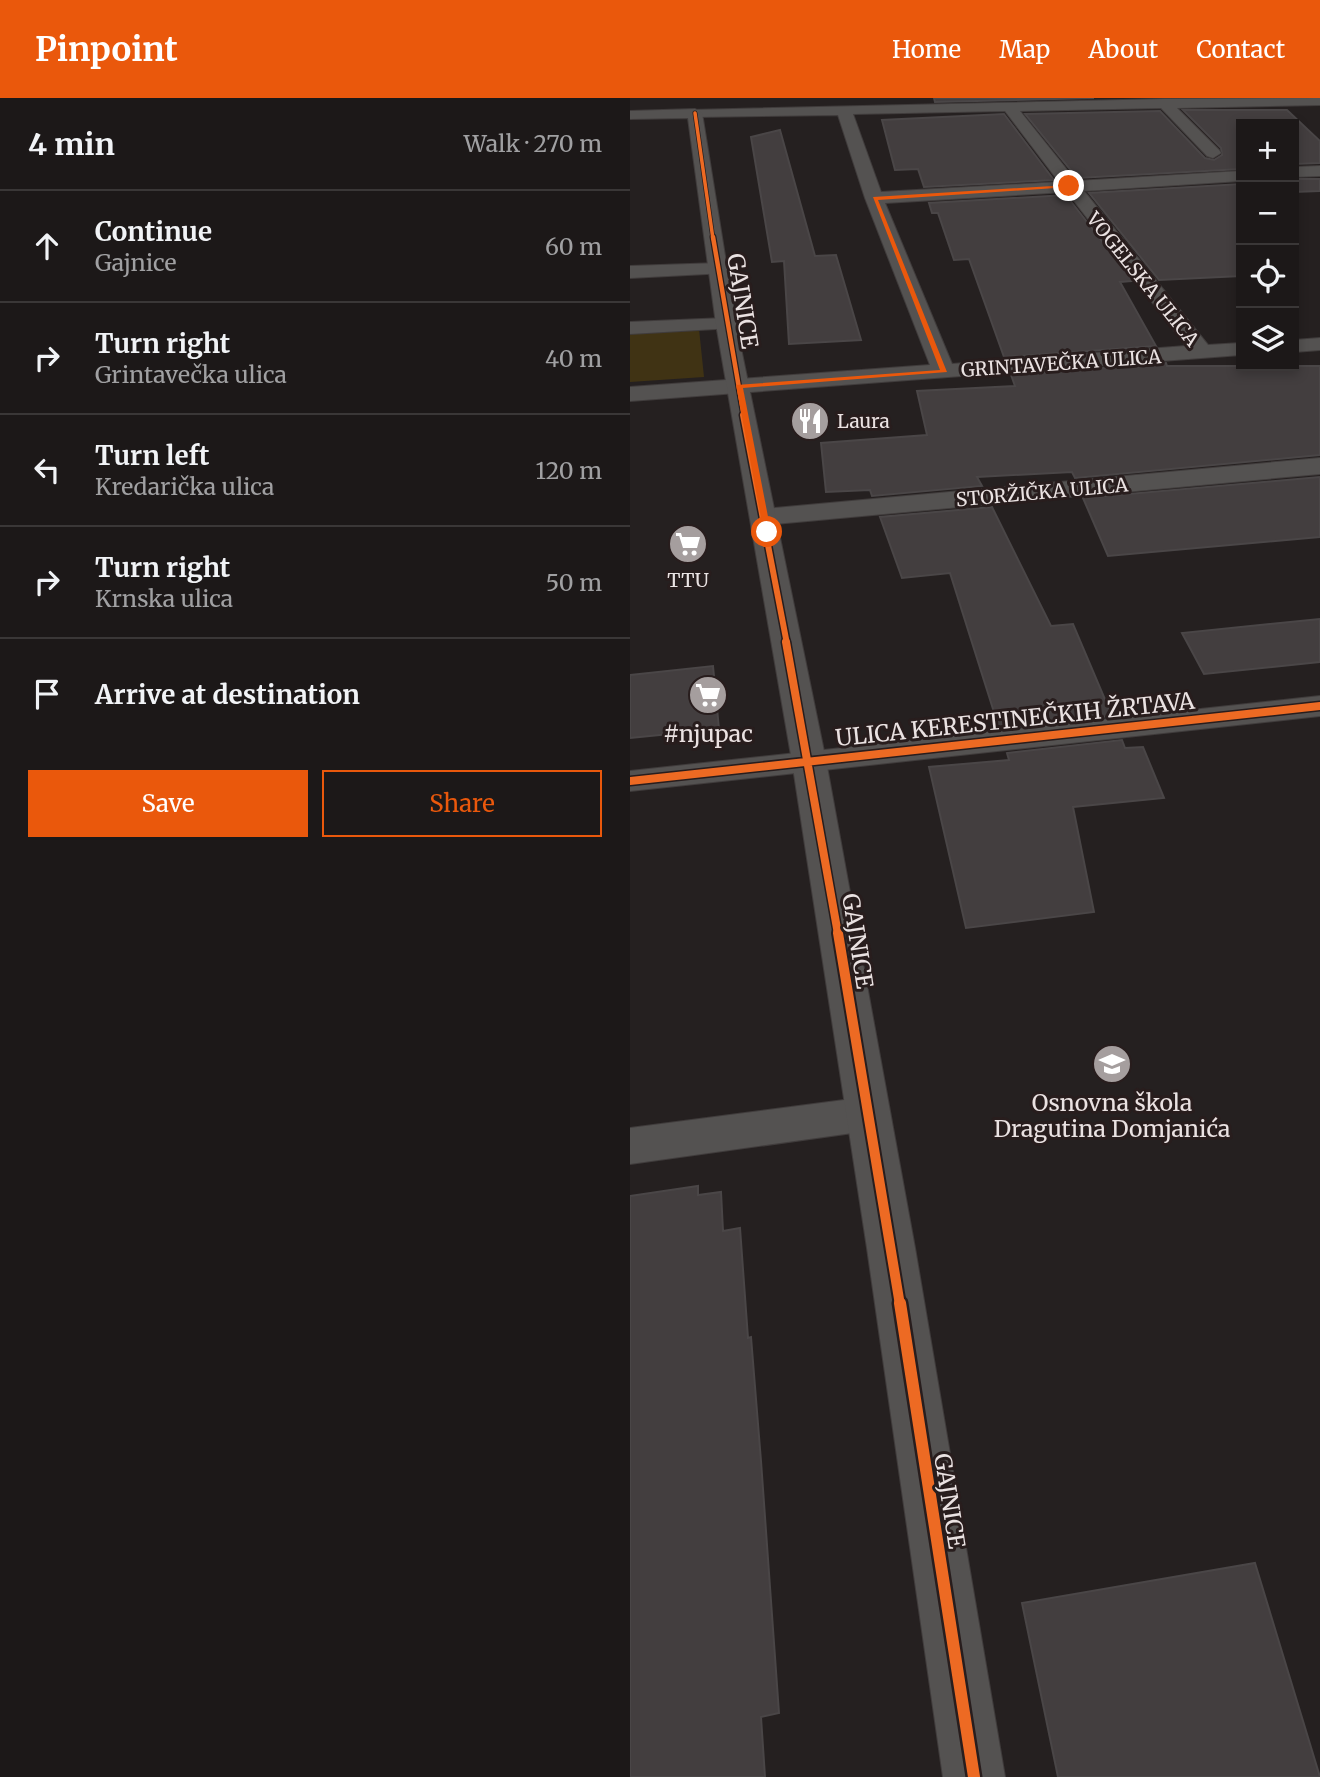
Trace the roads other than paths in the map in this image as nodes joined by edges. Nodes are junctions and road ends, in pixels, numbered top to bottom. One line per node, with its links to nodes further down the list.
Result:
1 (1164, 103): 2 (street); 3 (street); 7 (street)
2 (1318, 103)
3 (1008, 106): 4 (street); 11 (street, VOGELSKA ULICA)
4 (844, 110): 5 (street); 12 (street)
5 (695, 113): 6 (street); 13 (street, GAJNICE)
6 (630, 114)
7 (1213, 153)
8 (1320, 171): 9 (street)
9 (1299, 172)
10 (1236, 176): 11 (street)
11 (1069, 186): 12 (street); 20 (street, VOGELSKA ULICA)
12 (874, 198): 21 (street)
13 (719, 269): 14 (street); 15 (street, GAJNICE)
14 (630, 272)
15 (726, 324): 16 (street, GAJNICE); 22 (street, GAJNICE)
16 (630, 328)
17 (1320, 344): 18 (street)
18 (1299, 345)
19 (1236, 349): 20 (street, GRINTAVEČKA ULICA)
20 (1202, 352): 21 (street, GRINTAVEČKA ULICA)
21 (944, 372): 22 (street, GRINTAVEČKA ULICA)
22 (739, 387): 23 (street, GRINTAVEČKA ULICA); 25 (street, GAJNICE)
23 (630, 394)
24 (1320, 466): 25 (street, STORŽIČKA ULICA)
25 (764, 517): 27 (street, GAJNICE)
26 (1320, 706): 27 (street, ULICA KERESTINEČKIH ŽRTAVA)
27 (809, 761): 28 (street, ULICA KERESTINEČKIH ŽRTAVA); 29 (street, GAJNICE)
28 (630, 781)
29 (866, 1114): 30 (street); 31 (street, GAJNICE)
30 (630, 1146)
31 (974, 1777)

